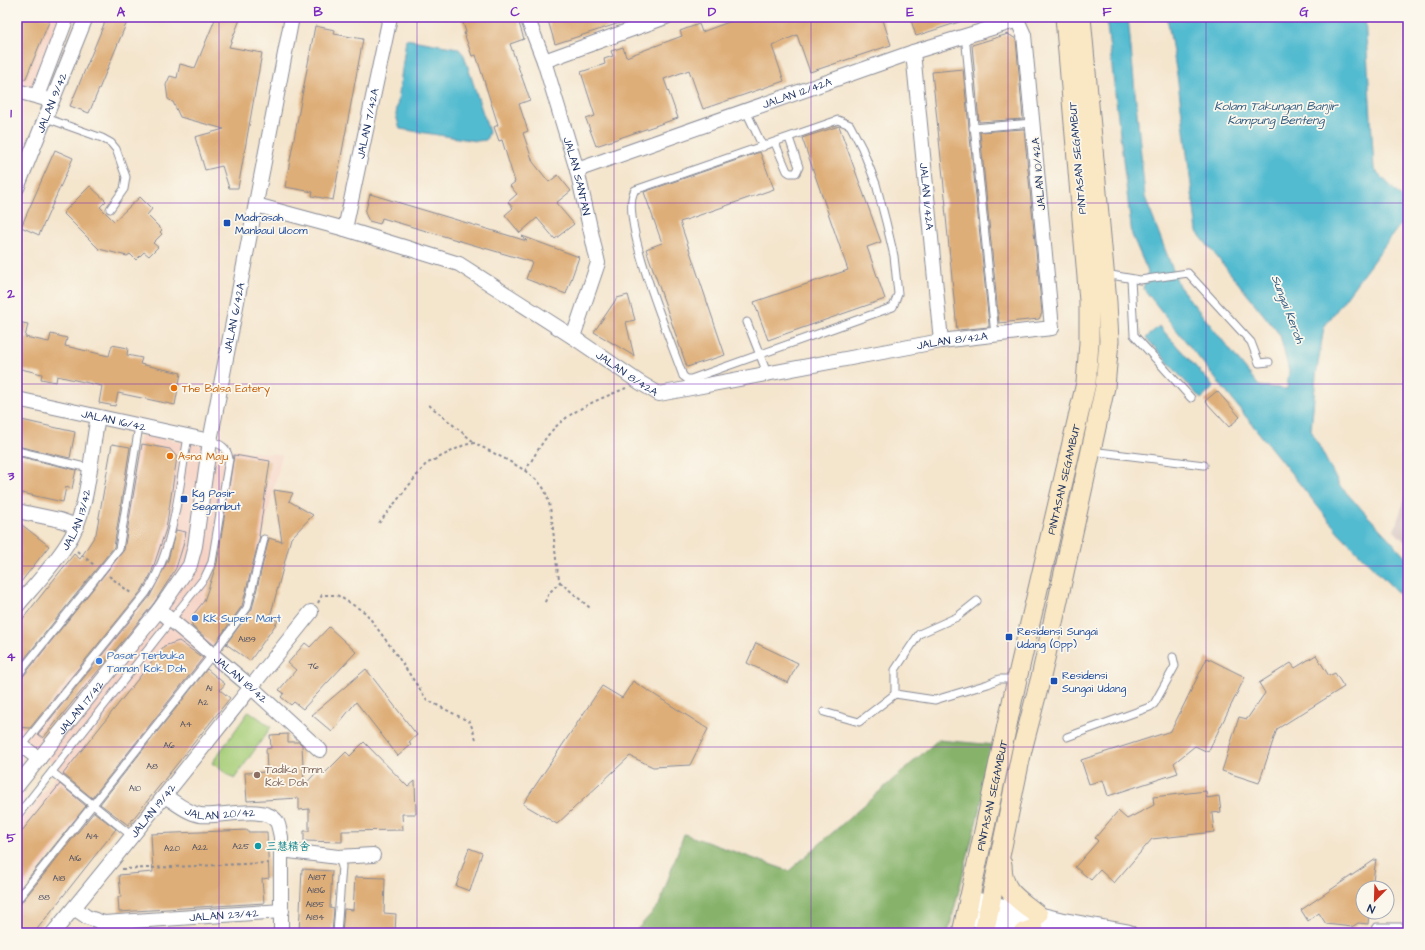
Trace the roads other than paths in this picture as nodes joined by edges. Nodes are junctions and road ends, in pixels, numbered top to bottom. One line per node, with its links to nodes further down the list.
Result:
1 (67, 17): 14 (street, JALAN 9/42)
2 (86, 17): 15 (street, JALAN 9/42)
3 (292, 17): 25 (street, JALAN 6/42A)
4 (389, 17): 27 (street, JALAN 7/42A)
5 (527, 17): 12 (street, JALAN SANTAN)
6 (1065, 17): 59 (main road, PINTASAN SEGAMBUT)
7 (1081, 17): 28 (main road, PINTASAN SEGAMBUT)
8 (663, 18): 12 (street)
9 (1017, 19): 10 (street, JALAN 12/42A); 18 (street, JALAN 10/42A)
10 (965, 35): 11 (street, JALAN 12/42A); 19 (lane)
11 (913, 52): 16 (street, JALAN 12/42A); 34 (street, JALAN 11/42A)
12 (544, 61): 23 (street, JALAN SANTAN)
13 (17, 91): 14 (street)
14 (37, 96): 15 (street)
15 (52, 101): 17 (street, JALAN 9/42)
16 (746, 111): 22 (lane); 23 (street, JALAN 12/42A)
17 (46, 118): 24 (street, JALAN 9/42); 26 (lane)
18 (1033, 123): 19 (lane); 31 (street, JALAN 10/42A)
19 (973, 128): 32 (lane)
20 (789, 138): 21 (lane); 21 (lane); 35 (lane)
21 (775, 143): 22 (lane)
22 (763, 147): 35 (lane)
23 (577, 170): 33 (street, JALAN SANTAN)
24 (18, 184)
25 (256, 205): 27 (street, JALAN 8/42A); 43 (street, JALAN 6/42A)
26 (110, 209)
27 (345, 229): 33 (street, JALAN 8/42A)
28 (1104, 274): 29 (lane); 45 (main road, PINTASAN SEGAMBUT)
29 (1131, 279): 36 (lane); 38 (lane)
30 (747, 322): 35 (lane)
31 (1052, 328): 32 (street, JALAN 8/42A)
32 (995, 335): 34 (street, JALAN 8/42A)
33 (573, 337): 37 (street, JALAN 8/42A)
34 (941, 341): 37 (street, JALAN 8/42A)
35 (761, 355): 37 (lane)
36 (1268, 362)
37 (767, 373)
38 (1191, 398)
39 (17, 399): 40 (street, JALAN 16/42)
40 (98, 417): 41 (street, JALAN 16/42); 47 (street, JALAN 13/42)
41 (139, 426): 42 (street, JALAN 16/42); 58 (lane)
42 (188, 437): 43 (street, JALAN 16/42); 64 (lane)
43 (210, 441): 53 (street, JALAN 6/42A); 55 (lane)
44 (17, 451): 47 (lane)
45 (1091, 451): 46 (lane); 73 (main road, PINTASAN SEGAMBUT)
46 (1204, 465)
47 (89, 468): 49 (street, JALAN 13/42)
48 (17, 511): 49 (street)
49 (76, 526): 52 (street, JALAN 13/42)
50 (264, 539): 56 (lane)
51 (978, 601): 61 (lane)
52 (17, 606)
53 (159, 610): 55 (street, JALAN 18/42); 66 (street, JALAN 17/42)
54 (311, 612): 60 (street, JALAN 19/42)
55 (173, 621): 56 (street, JALAN 18/42); 67 (lane)
56 (212, 654): 60 (street, JALAN 18/42); 70 (lane)
57 (1173, 657): 63 (lane)
58 (17, 676)
59 (1017, 679): 61 (lane); 80 (main road, PINTASAN SEGAMBUT)
60 (251, 687): 65 (street, JALAN 18/42); 69 (street, JALAN 19/42)
61 (895, 694): 62 (lane)
62 (824, 712)
63 (1067, 737)
64 (19, 744): 66 (street)
65 (320, 750)
66 (39, 759): 68 (street, JALAN 17/42)
67 (52, 772): 70 (lane); 71 (lane)
68 (17, 786)
69 (165, 796): 72 (street, JALAN 19/42); 74 (street, JALAN 20/42)
70 (93, 805): 72 (lane); 77 (lane)
71 (17, 816)
72 (132, 836): 78 (street, JALAN 19/42)
73 (1002, 846): 81 (main road, PINTASAN SEGAMBUT); 82 (main road)
74 (281, 850): 76 (street); 79 (street)
75 (373, 855): 76 (street)
76 (338, 858): 86 (lane)
77 (17, 900)
78 (74, 908): 79 (street, JALAN 23/42); 84 (street, JALAN 19/42)
79 (282, 911): 85 (street)
80 (965, 916): 81 (street)
81 (987, 919): 82 (street)
82 (1036, 928): 87 (street)
83 (1408, 928): 88 (lane)
84 (53, 933)
85 (281, 933)
86 (337, 933)
87 (1128, 933)
88 (1374, 933)

